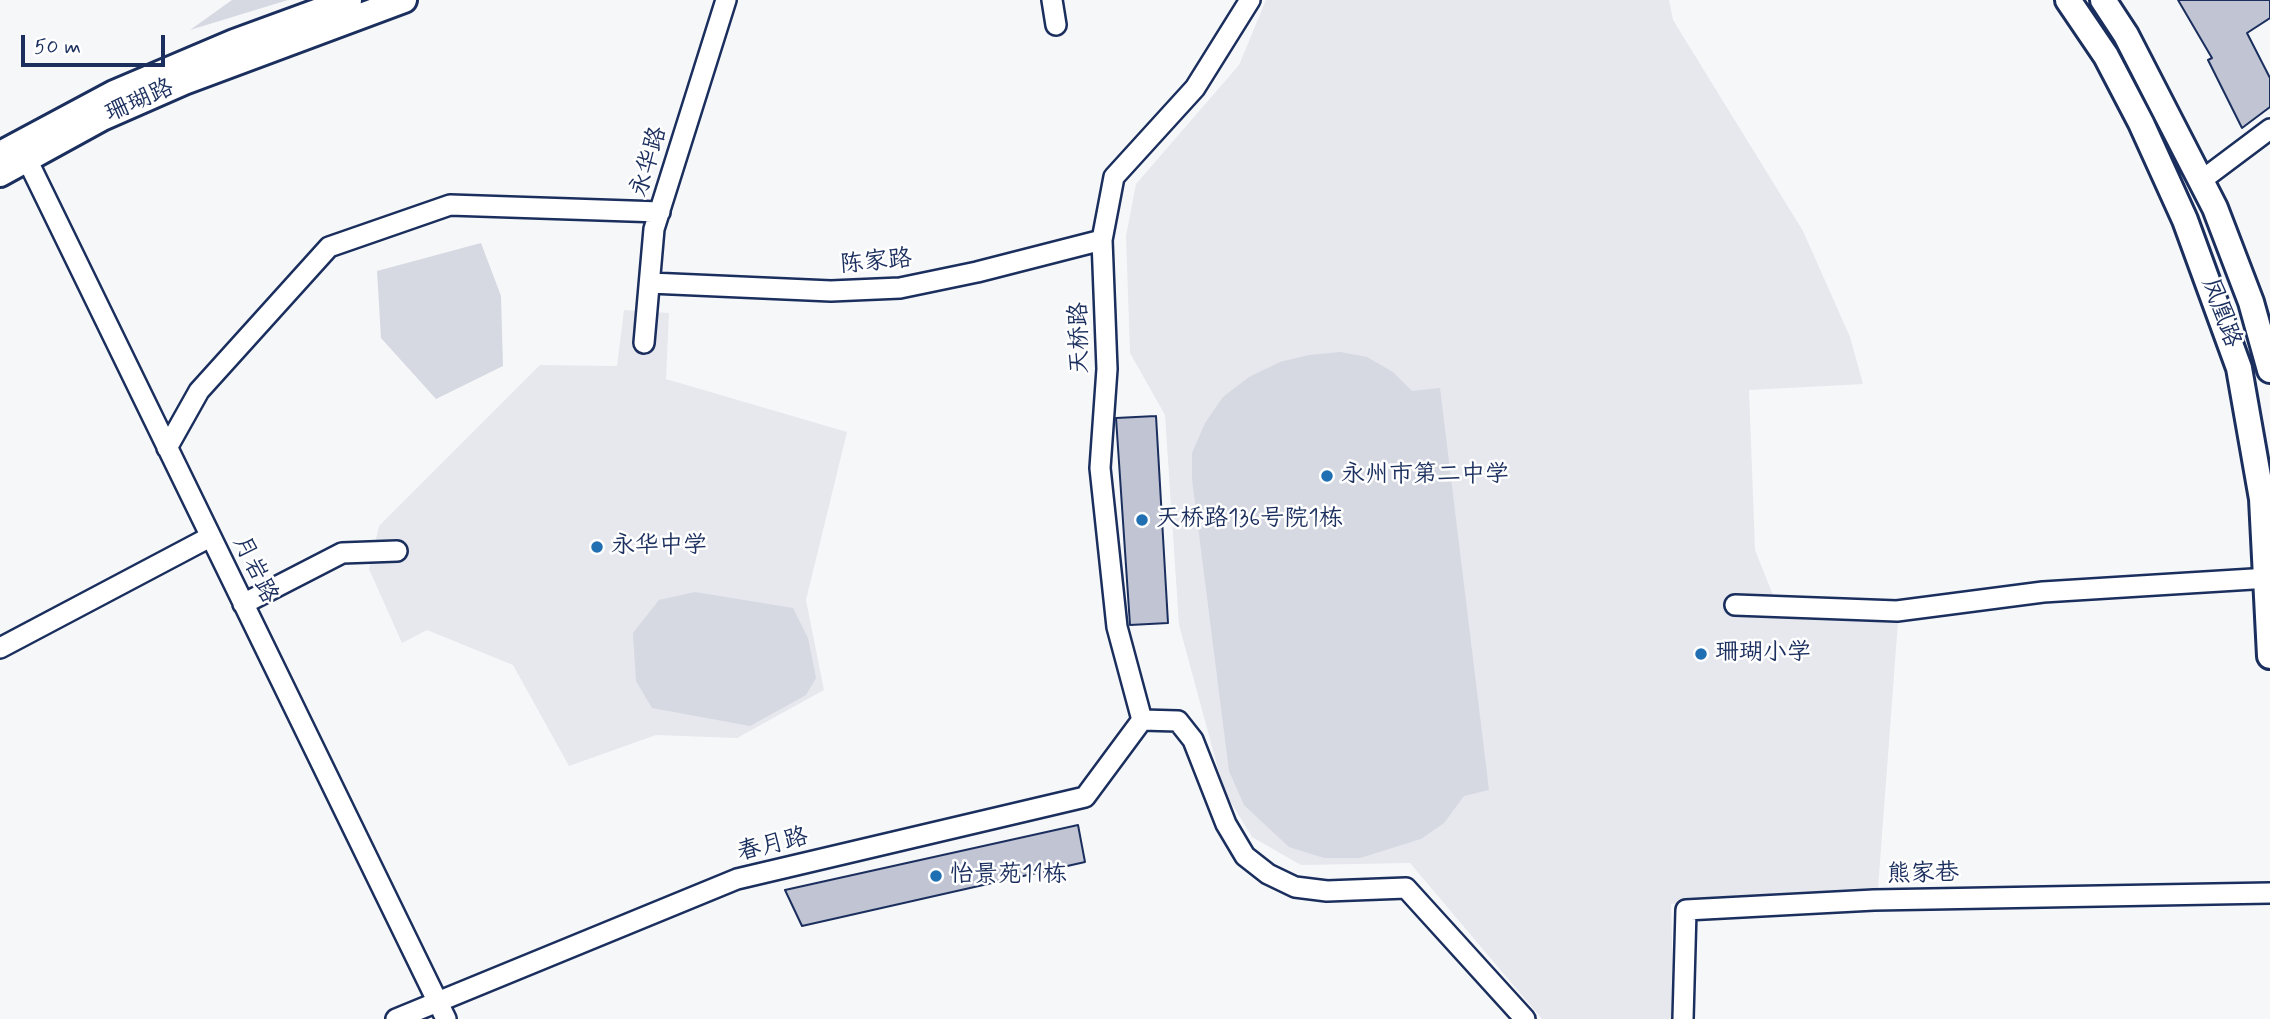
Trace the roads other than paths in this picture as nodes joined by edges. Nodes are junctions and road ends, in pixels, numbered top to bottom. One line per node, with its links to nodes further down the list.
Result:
1 (349, 0): 10 (main road, 珊瑚路)
2 (404, 0): 10 (main road, 珊瑚路)
3 (726, 0): 13 (street, 永华路)
4 (1052, 0): 8 (street)
5 (1250, 0): 14 (street, 天桥路)
6 (2068, 0): 21 (main road, 凤凰路)
7 (2103, 0): 12 (main road, 凤凰路)
8 (1056, 25)
9 (2270, 129): 12 (street)
10 (15, 152): 11 (main road, 珊瑚路); 18 (street, 月岩路)
11 (0, 174)
12 (2202, 180): 17 (main road, 凤凰路)
13 (660, 212): 15 (street, 永华路); 18 (street)
14 (1102, 240): 15 (street, 陈家路); 26 (street, 天桥路)
15 (650, 283): 16 (street, 永华路)
16 (644, 343)
17 (2270, 370)
18 (167, 448): 19 (street, 月岩路)
19 (210, 537): 22 (street, 月岩路); 24 (street)
20 (397, 551): 22 (street)
21 (2269, 578): 23 (street); 25 (main road, 凤凰路)
22 (243, 604): 28 (street, 月岩路)
23 (1735, 605)
24 (0, 648)
25 (2270, 656)
26 (1142, 719): 28 (street, 春月路); 30 (street)
27 (2270, 893): 31 (street, 熊家巷)
28 (441, 1011): 29 (street, 春月路)
29 (396, 1019)
30 (1525, 1019)
31 (1683, 1019)

